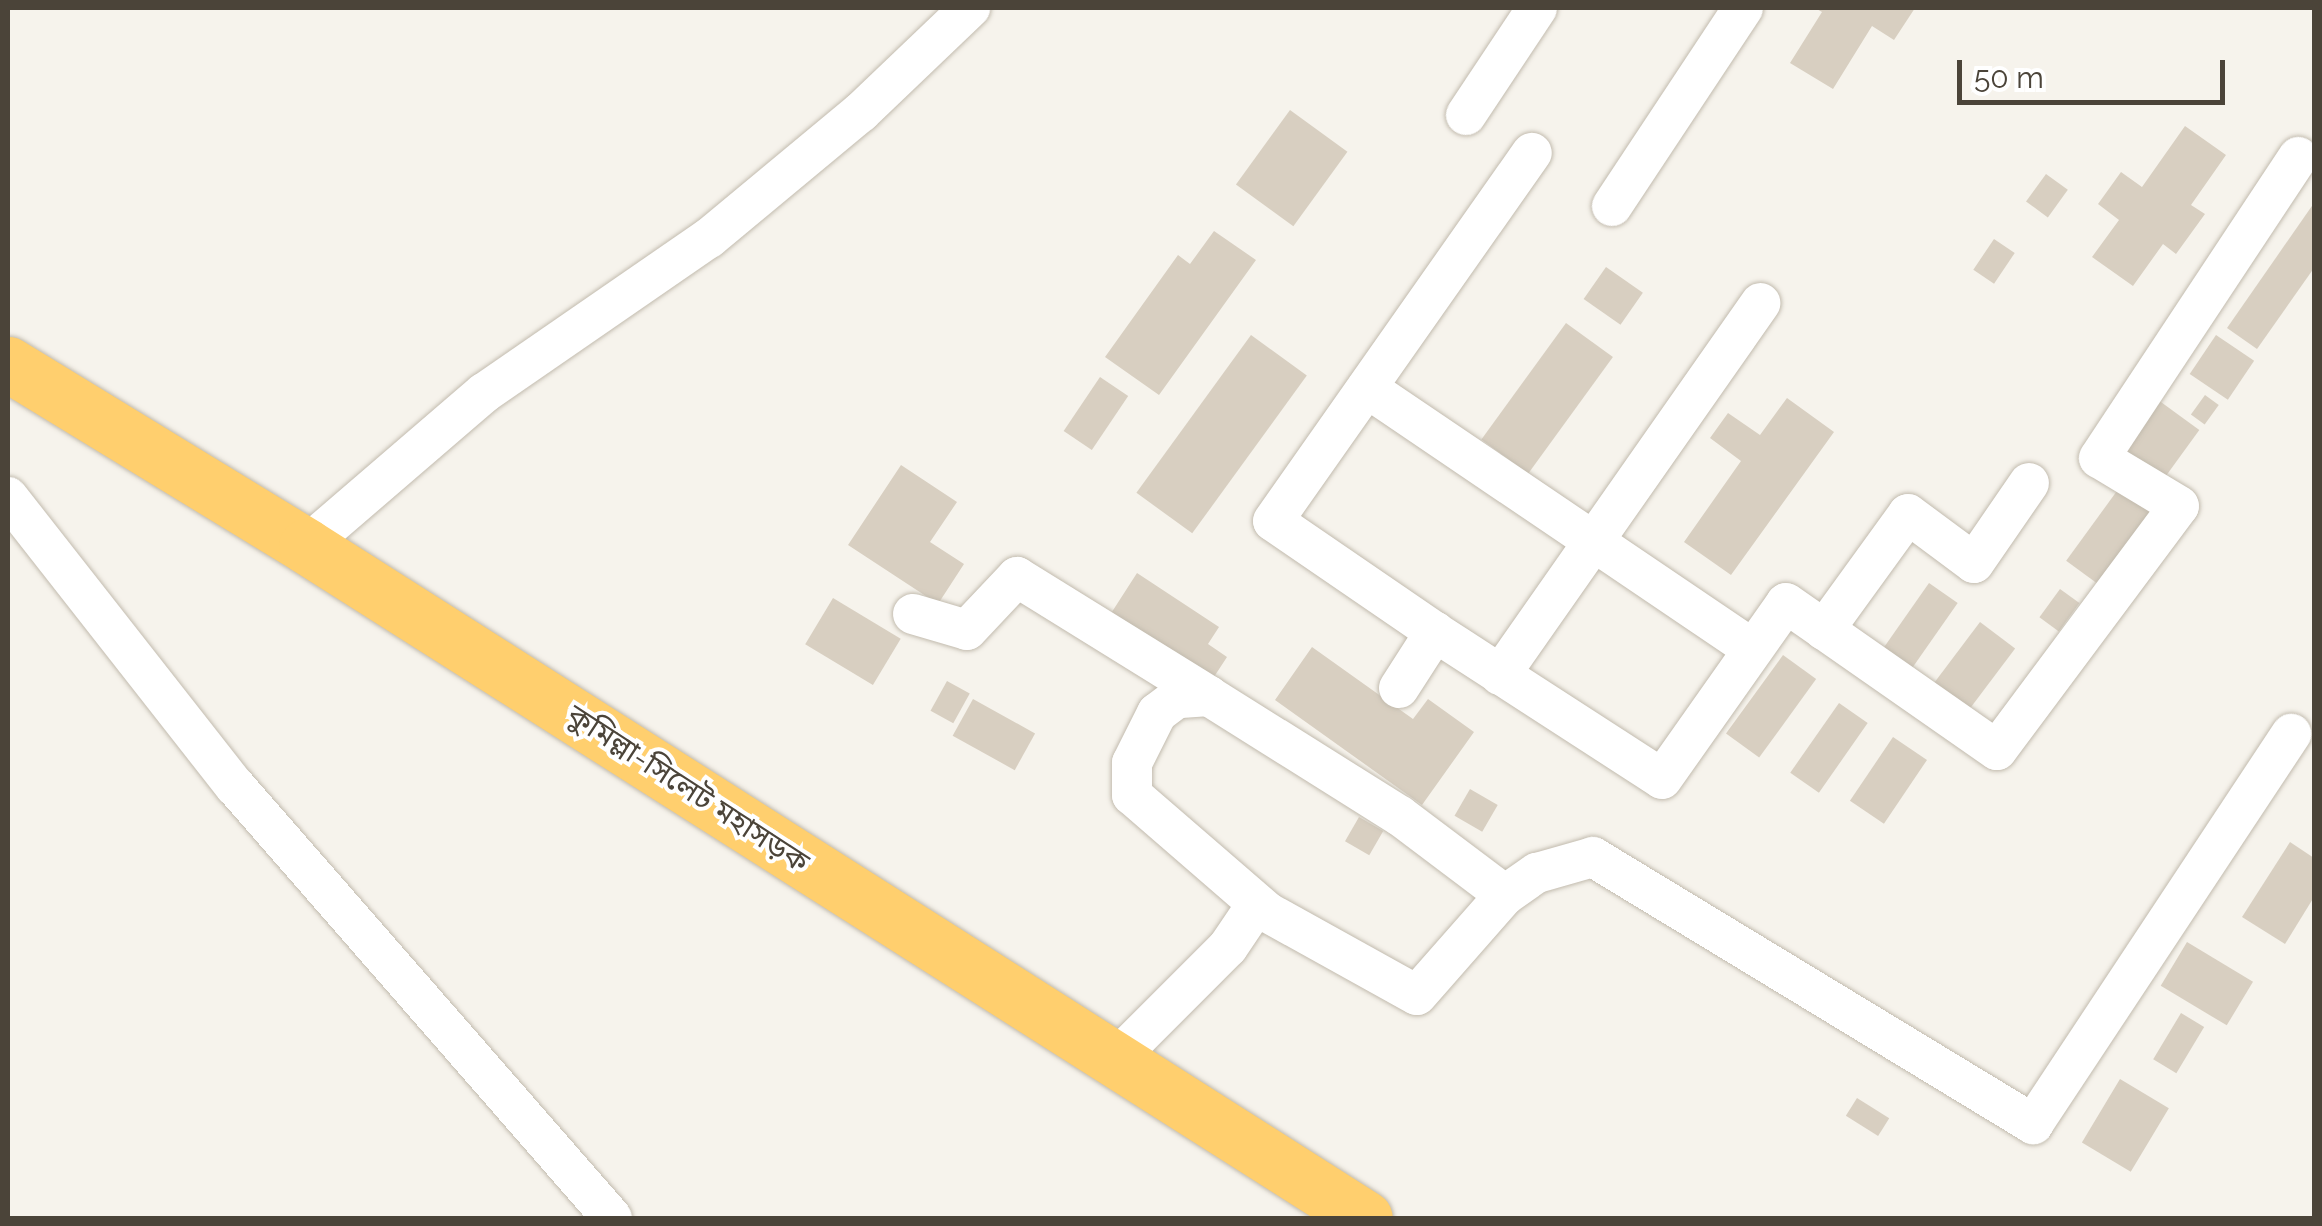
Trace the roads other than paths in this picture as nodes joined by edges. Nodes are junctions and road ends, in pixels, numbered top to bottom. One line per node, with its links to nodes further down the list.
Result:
1 (970, 8): 14 (street)
2 (1537, 8): 4 (street)
3 (1743, 8): 7 (street)
4 (1466, 115)
5 (1532, 153): 10 (street)
6 (2298, 156): 16 (street)
7 (1612, 206)
8 (1760, 303): 13 (street)
9 (8, 364): 14 (highway, কুমিল্লা-সিলেট মহাসড়ক)
10 (1367, 388): 13 (street); 17 (street)
11 (2029, 483): 16 (street)
12 (8, 497): 26 (street)
13 (1593, 542): 18 (street); 19 (street)
14 (306, 546): 25 (highway, কুমিল্লা-সিলেট মহাসড়ক)
15 (914, 614): 21 (street)
16 (1824, 630): 18 (street)
17 (1436, 632): 19 (street); 20 (street)
18 (1753, 649): 19 (street)
19 (1500, 674)
20 (1399, 688)
21 (1209, 696): 23 (street); 24 (street)
22 (2291, 734): 23 (street)
23 (1505, 895): 24 (street)
24 (1258, 904): 25 (street)
25 (1114, 1061): 27 (highway, কুমিল্লা-সিলেট মহাসড়ক)
26 (612, 1218)
27 (1365, 1218)

